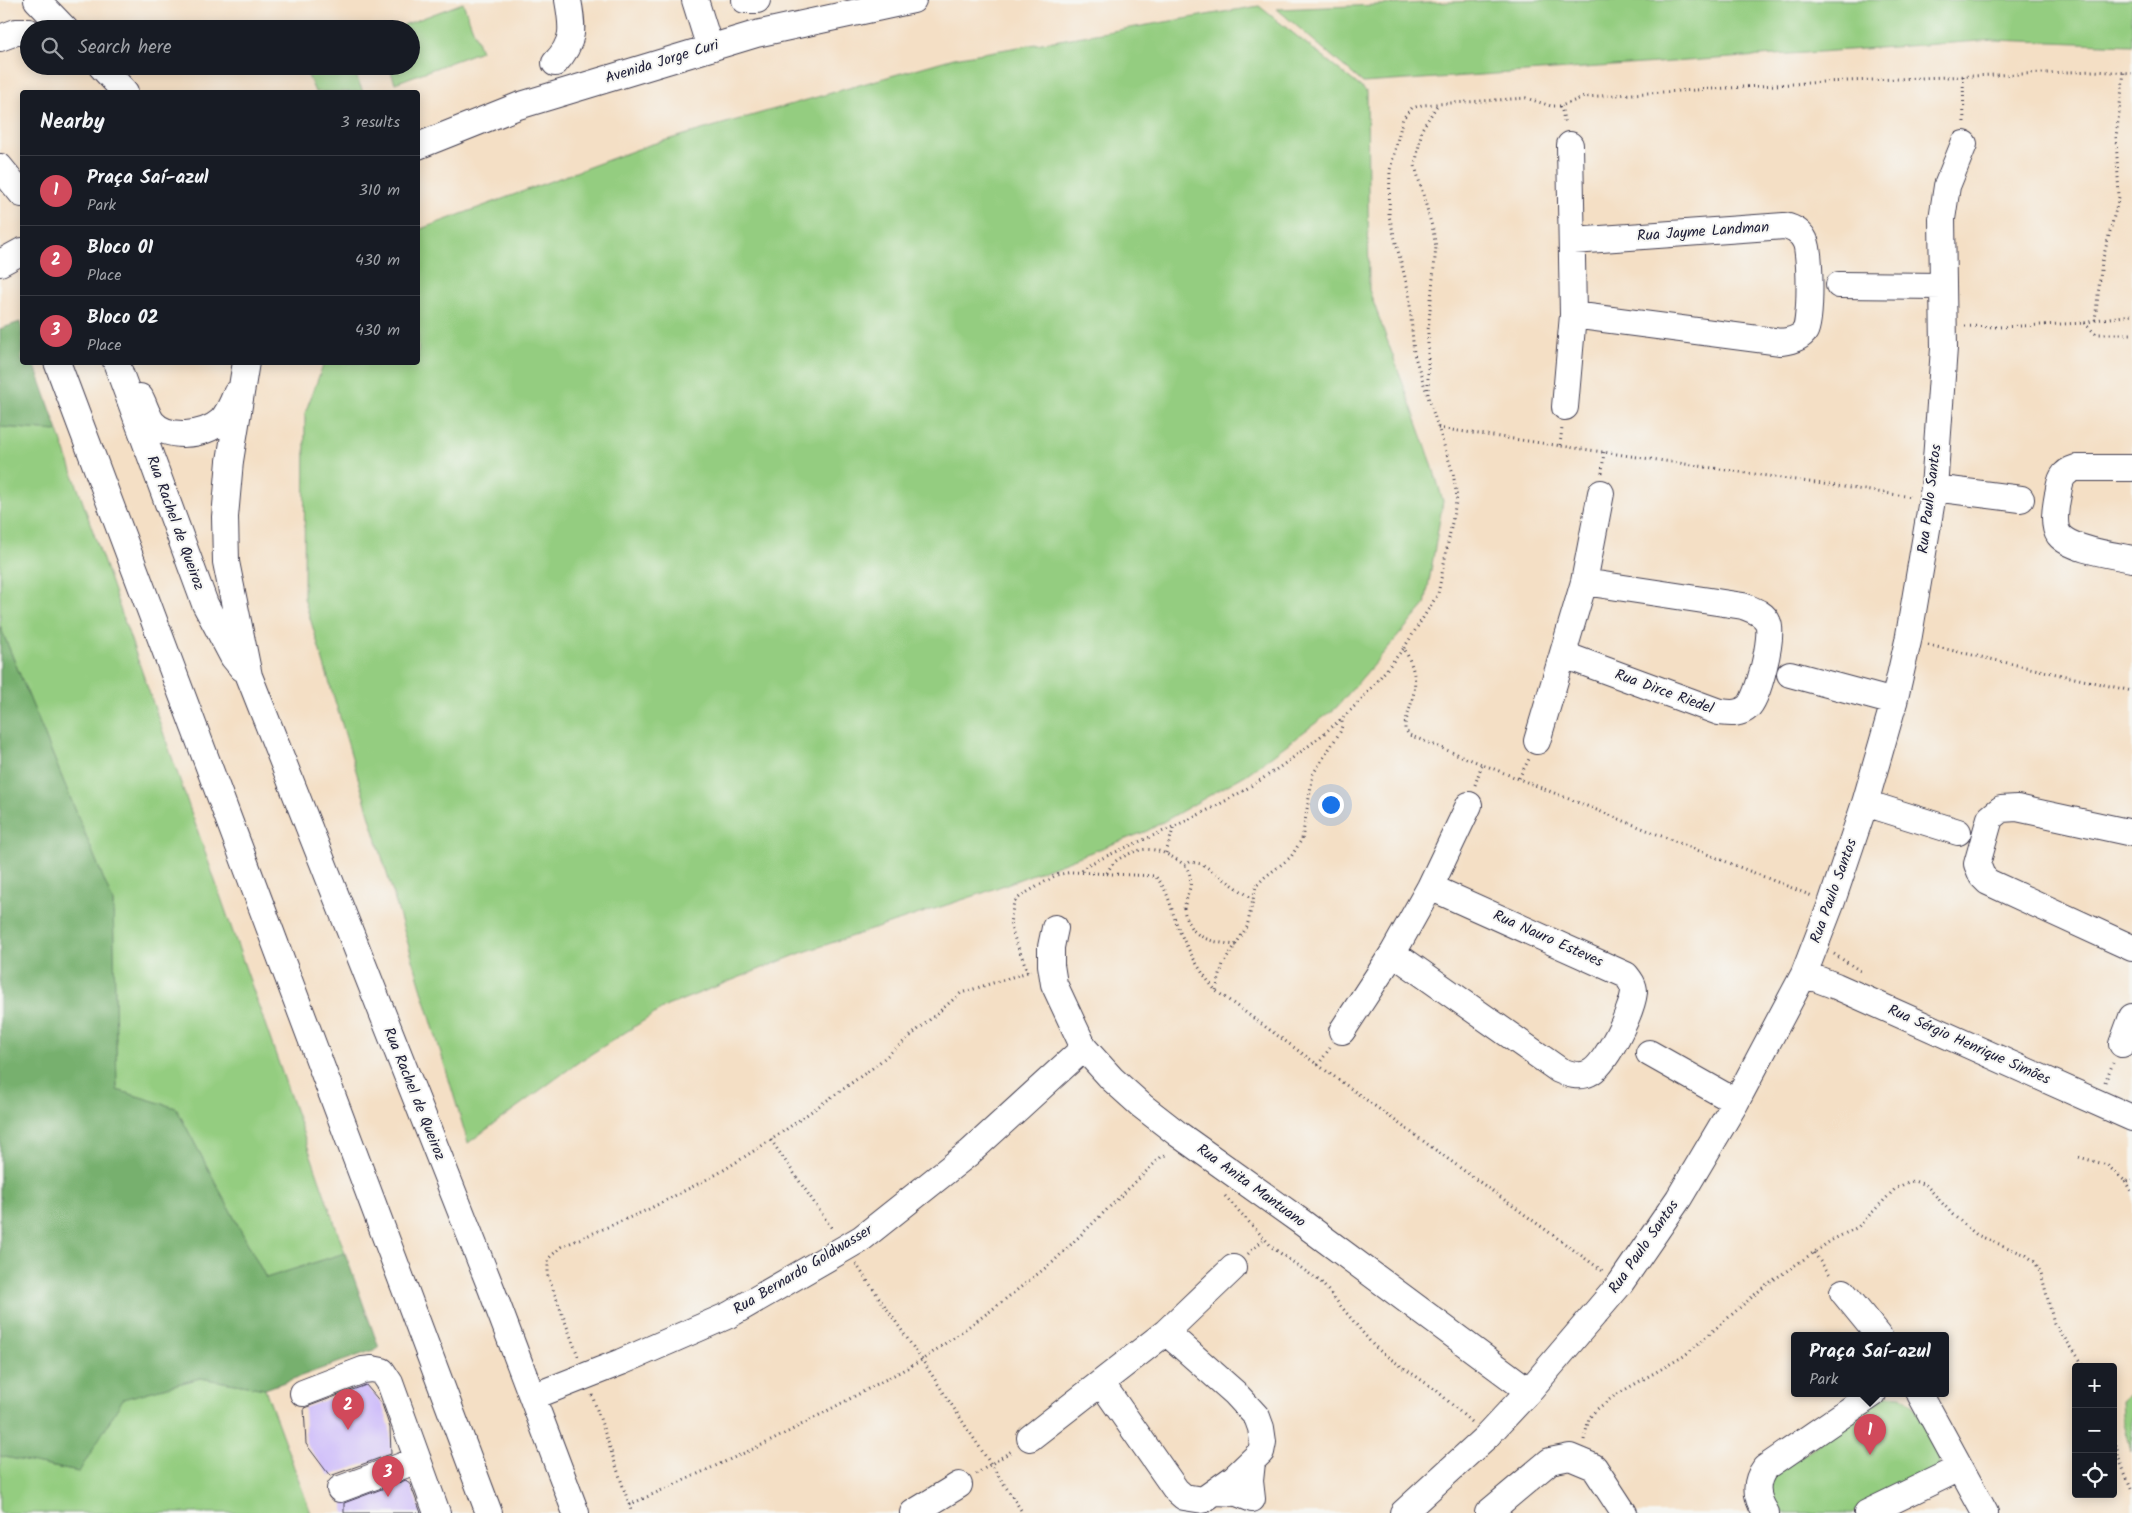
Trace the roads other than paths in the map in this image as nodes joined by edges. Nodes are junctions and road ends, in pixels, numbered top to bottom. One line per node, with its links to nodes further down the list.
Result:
1 (36, 0): 7 (street)
2 (568, 0): 11 (street)
3 (695, 0): 10 (street)
4 (745, 0): 5 (street)
5 (757, 0)
6 (913, 0): 10 (street, Avenida Jorge Curi)
7 (56, 20)
8 (20, 32): 9 (street)
9 (0, 38)
10 (710, 48): 16 (street, Avenida Jorge Curi)
11 (555, 64)
12 (106, 75): 13 (street)
13 (123, 90)
14 (1567, 133): 19 (street)
15 (1964, 144): 24 (street, Rua Paulo Santos)
16 (420, 145)
17 (0, 167): 18 (street)
18 (20, 192)
19 (1573, 240): 21 (street, Rua Jayme Landman); 26 (street)
20 (20, 252): 22 (street)
21 (1809, 262): 23 (street); 25 (street, Rua Jayme Landman)
22 (0, 263)
23 (1839, 285): 24 (street); 25 (street, Rua Jayme Landman)
24 (1942, 286): 34 (street, Rua Paulo Santos)
25 (1808, 314): 26 (street, Rua Jayme Landman)
26 (1573, 315): 30 (street)
27 (58, 365): 86 (street)
28 (245, 370): 29 (street); 42 (street, Rua Rachel de Queiroz)
29 (120, 374): 42 (street, Rua Rachel de Queiroz)
30 (1565, 407)
31 (2132, 468): 32 (street)
32 (2059, 484): 35 (street); 36 (street)
33 (1601, 493): 38 (street)
34 (1933, 494): 35 (street); 44 (street, Rua Paulo Santos)
35 (2021, 499): 36 (street)
36 (2055, 524): 37 (street)
37 (2132, 559)
38 (1584, 582): 39 (street); 40 (street)
39 (1769, 638): 41 (street); 43 (street, Rua Dirce Riedel)
40 (1564, 655): 43 (street, Rua Dirce Riedel); 45 (street)
41 (1790, 674): 43 (street, Rua Dirce Riedel); 44 (street)
42 (249, 676): 73 (street, Rua Rachel de Queiroz)
43 (1756, 693)
44 (1894, 702): 46 (street, Rua Paulo Santos)
45 (1537, 740)
46 (1865, 803): 49 (street); 56 (street, Rua Paulo Santos)
47 (1469, 805): 52 (street)
48 (1990, 818): 49 (street); 50 (street); 51 (street)
49 (1958, 832): 51 (street)
50 (2132, 833)
51 (1978, 860): 54 (street)
52 (1430, 887): 55 (street); 57 (street, Rua Nauro Esteves)
53 (1054, 928): 61 (street, Rua Anita Mantuano)
54 (2132, 948)
55 (1393, 953): 59 (street); 63 (street, Rua Nauro Esteves)
56 (1804, 974): 64 (street, Rua Paulo Santos); 65 (street, Rua Sérgio Henrique Simões)
57 (1628, 1013): 62 (street, Rua Nauro Esteves); 63 (street, Rua Nauro Esteves)
58 (2132, 1017): 60 (street)
59 (1342, 1031)
60 (2122, 1044)
61 (1084, 1048): 71 (street, Rua Anita Mantuano); 73 (street, Rua Bernardo Goldwasser)
62 (1649, 1053): 63 (street, Rua Nauro Esteves); 64 (street, Rua Nauro Esteves)
63 (1603, 1061)
64 (1736, 1102): 71 (street, Rua Paulo Santos)
65 (2132, 1118)
66 (1234, 1268): 68 (street)
67 (1843, 1292): 69 (street)
68 (1166, 1332): 70 (street); 78 (street)
69 (1876, 1332)
70 (1102, 1384): 76 (street); 82 (street)
71 (1529, 1391): 89 (street, Rua Paulo Santos)
72 (303, 1393): 77 (street)
73 (532, 1397): 87 (street, Rua Rachel de Queiroz)
74 (1869, 1397): 84 (street)
75 (1922, 1397): 79 (street)
76 (1030, 1438)
77 (418, 1460): 81 (street); 85 (street)
78 (1252, 1462): 82 (street); 83 (street)
79 (1960, 1468): 92 (street); 93 (street)
80 (959, 1485): 88 (street)
81 (340, 1489)
82 (1216, 1492): 83 (street)
83 (1258, 1506)
84 (1760, 1510)
85 (437, 1513)
86 (488, 1513)
87 (576, 1513)
88 (913, 1513)
89 (1403, 1513)
90 (1488, 1513): 91 (street)
91 (1624, 1513)
92 (1867, 1513)
93 (1985, 1513)

